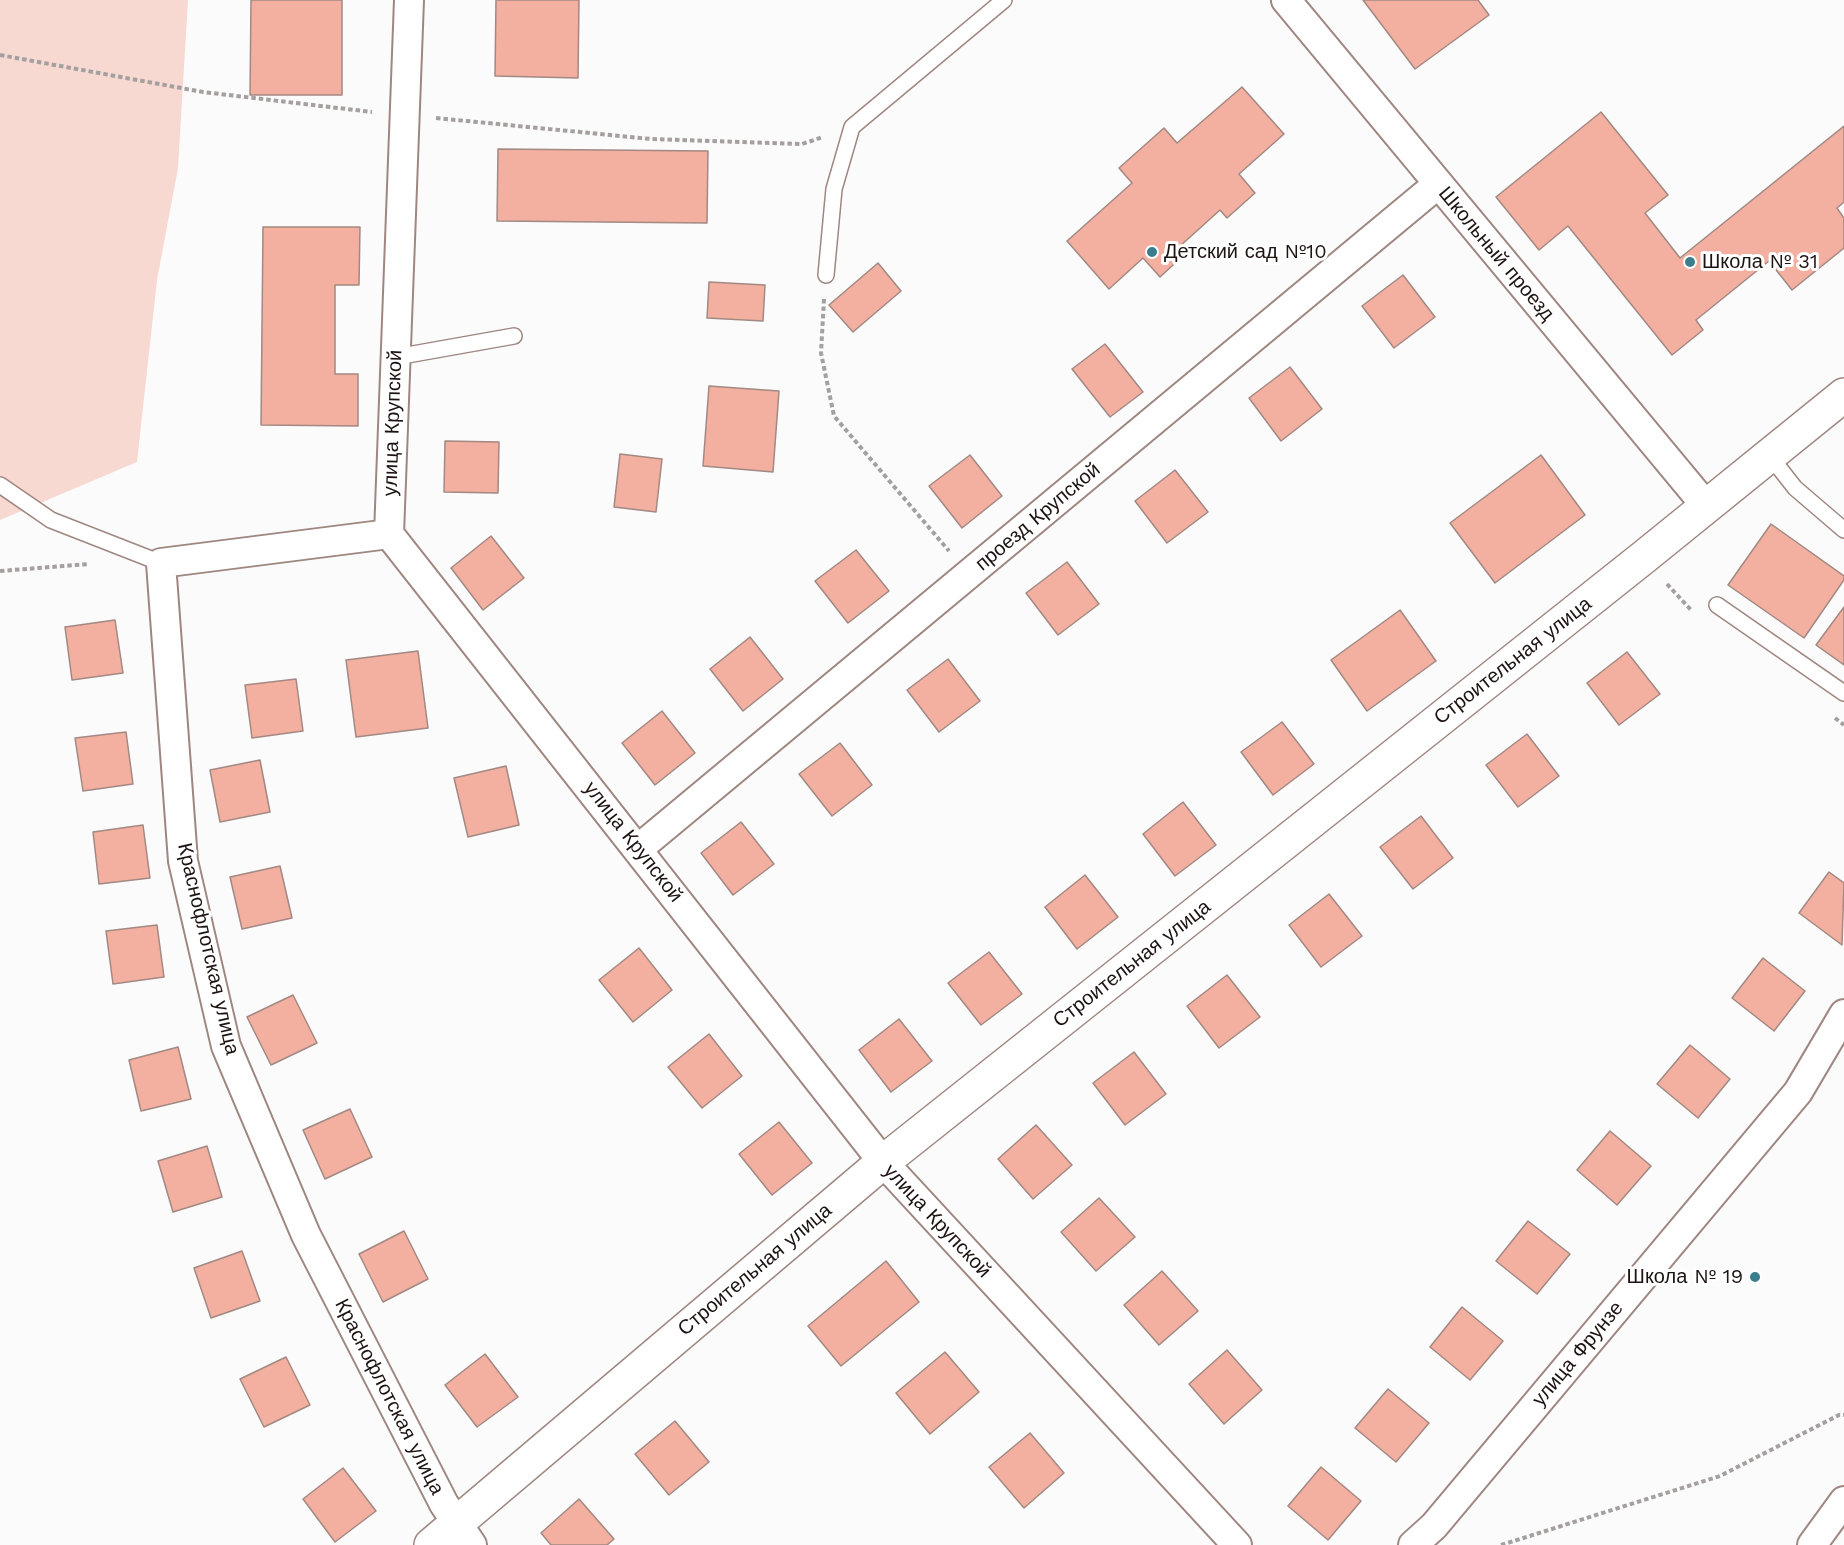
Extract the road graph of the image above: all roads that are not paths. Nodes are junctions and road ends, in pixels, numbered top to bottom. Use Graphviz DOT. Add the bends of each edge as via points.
graph roads {
  1 [pos="409,0"];
  2 [pos="1004,0"];
  3 [pos="1286,0"];
  4 [pos="1438,184"];
  5 [pos="826,275"];
  6 [pos="514,336"];
  7 [pos="396,357"];
  8 [pos="1844,395"];
  9 [pos="1770,456"];
  10 [pos="0,485"];
  11 [pos="1707,507"];
  12 [pos="1844,530"];
  13 [pos="389,534"];
  14 [pos="161,563"];
  15 [pos="1717,604"];
  16 [pos="1844,693"];
  17 [pos="638,849"];
  18 [pos="1844,1014"];
  19 [pos="882,1162"];
  20 [pos="1844,1501"];
  21 [pos="464,1535"];
  22 [pos="431,1545"];
  23 [pos="1237,1545"];
  24 [pos="1413,1545"];
  25 [pos="1812,1545"];
  1 -- 7 [label="street, улица Крупской"];
  2 -- 5 [label="lane" via="852,127 834,189"];
  3 -- 4 [label="street, Школьный проезд"];
  4 -- 11 [label="street, Школьный проезд"];
  4 -- 17 [label="street, проезд Крупской"];
  6 -- 7 [label="lane"];
  7 -- 13 [label="street, улица Крупской"];
  8 -- 9 [label="street, Строительная улица"];
  9 -- 11 [label="street, Строительная улица"];
  9 -- 12 [label="lane" via="1795,488"];
  10 -- 14 [label="lane" via="51,520"];
  11 -- 19 [label="street, Строительная улица"];
  13 -- 14 [label="street"];
  13 -- 17 [label="street, улица Крупской"];
  14 -- 21 [label="street, Краснофлотская улица" via="183,861 226,1046 306,1235 428,1474"];
  15 -- 16 [label="lane"];
  17 -- 19 [label="street, улица Крупской"];
  18 -- 24 [label="street, улица Фрунзе" via="1798,1092 1434,1526"];
  19 -- 21 [label="street, Строительная улица"];
  19 -- 23 [label="street, улица Крупской"];
  20 -- 25 [label="street"];
  21 -- 22 [label="street, Строительная улица"];
}
